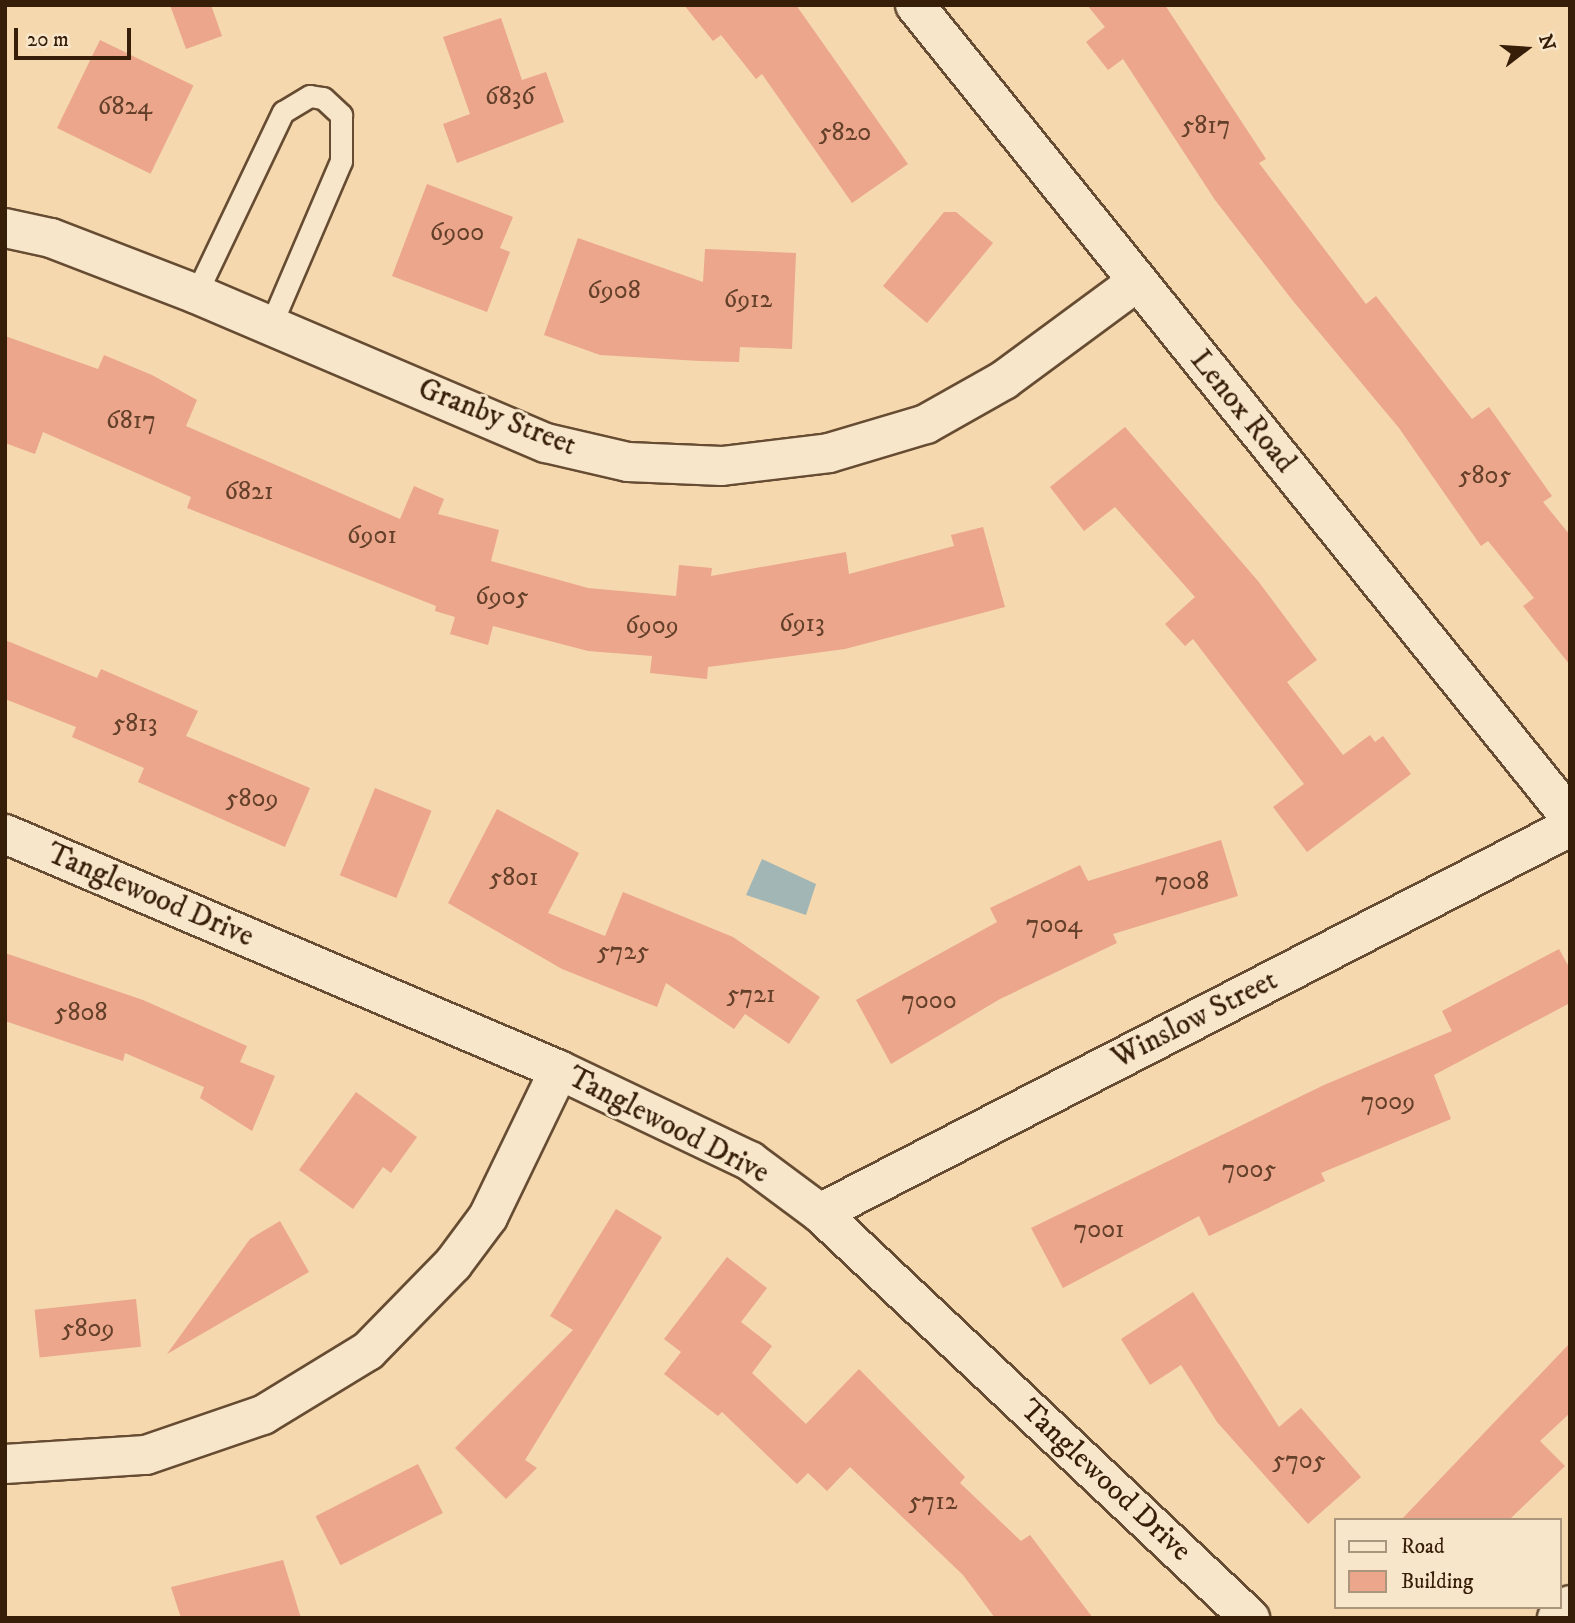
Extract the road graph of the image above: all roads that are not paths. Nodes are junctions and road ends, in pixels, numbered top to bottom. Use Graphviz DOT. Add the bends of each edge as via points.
graph roads {
  1 [pos="915,5"];
  2 [pos="5,228"];
  3 [pos="1137,282"];
  4 [pos="196,293"];
  5 [pos="270,327"];
  6 [pos="1570,817"];
  7 [pos="1570,827"];
  8 [pos="5,834"];
  9 [pos="559,1070"];
  10 [pos="820,1213"];
  11 [pos="5,1464"];
  12 [pos="1570,1605"];
  13 [pos="1250,1618"];
  14 [pos="1558,1618"];
  1 -- 3 [label="street, Lenox Road"];
  2 -- 4 [label="street, Granby Street" via="51,238"];
  3 -- 5 [label="street, Granby Street" via="1004,380 926,424 829,453 722,466 628,462 546,443"];
  3 -- 6 [label="street, Lenox Road"];
  4 -- 5 [label="street, Granby Street"];
  4 -- 5 [label="lane" via="283,112 310,96 323,98 341,114 341,161"];
  7 -- 10 [label="street, Winslow Street"];
  8 -- 9 [label="street, Tanglewood Drive"];
  9 -- 10 [label="street, Tanglewood Drive" via="750,1161"];
  9 -- 11 [label="street" via="488,1217 453,1264 368,1351 263,1415 146,1455"];
  10 -- 13 [label="street, Tanglewood Drive"];
  12 -- 14 [label="street"];
}
